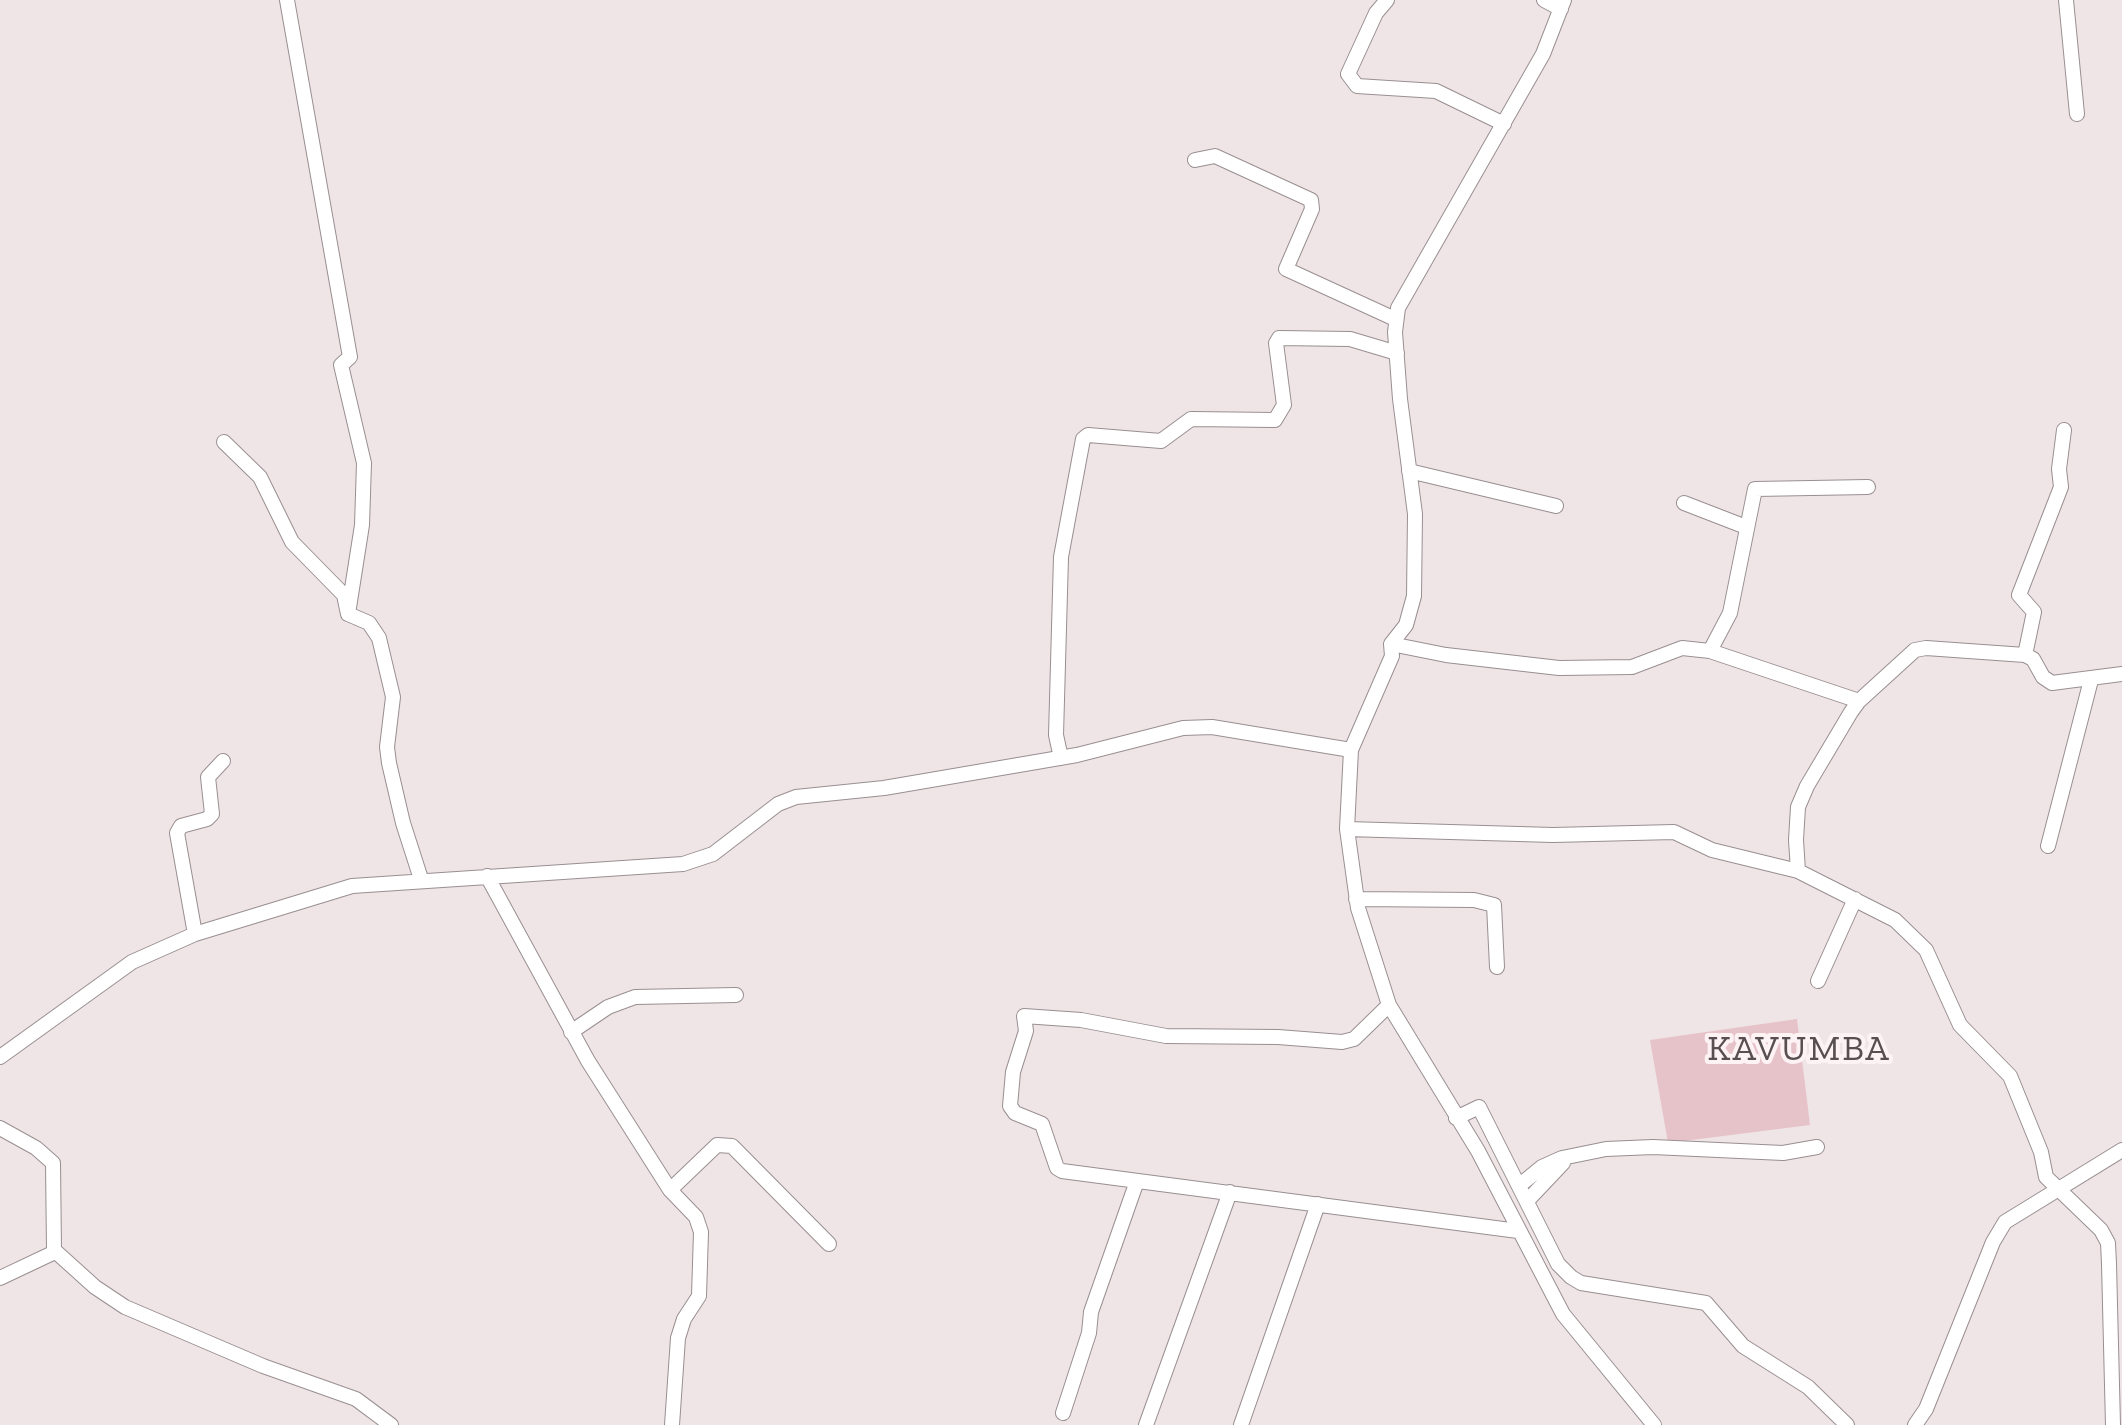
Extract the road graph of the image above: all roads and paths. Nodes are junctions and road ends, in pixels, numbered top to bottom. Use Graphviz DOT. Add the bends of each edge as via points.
graph roads {
  1 [pos="287,0"];
  2 [pos="1387,0"];
  3 [pos="1544,0"];
  4 [pos="2066,0"];
  5 [pos="1563,4"];
  6 [pos="2077,114"];
  7 [pos="1504,124"];
  8 [pos="1195,160"];
  9 [pos="1395,319"];
  10 [pos="1397,353"];
  11 [pos="2064,430"];
  12 [pos="224,442"];
  13 [pos="1409,471"];
  14 [pos="1868,487"];
  15 [pos="1684,503"];
  16 [pos="1556,506"];
  17 [pos="1746,527"];
  18 [pos="348,614"];
  19 [pos="1391,644"];
  20 [pos="1710,651"];
  21 [pos="2025,655"];
  22 [pos="2122,674"];
  23 [pos="2091,680"];
  24 [pos="1859,701"];
  25 [pos="1351,750"];
  26 [pos="1061,758"];
  27 [pos="223,761"];
  28 [pos="1347,829"];
  29 [pos="2048,846"];
  30 [pos="1798,871"];
  31 [pos="487,876"];
  32 [pos="421,879"];
  33 [pos="1356,899"];
  34 [pos="1855,899"];
  35 [pos="195,934"];
  36 [pos="1497,967"];
  37 [pos="1818,981"];
  38 [pos="736,995"];
  39 [pos="1389,1005"];
  40 [pos="571,1032"];
  41 [pos="0,1057"];
  42 [pos="1456,1118"];
  43 [pos="0,1128"];
  44 [pos="1817,1147"];
  45 [pos="2122,1150"];
  46 [pos="1574,1155"];
  47 [pos="1137,1181"];
  48 [pos="1520,1185"];
  49 [pos="2060,1189"];
  50 [pos="670,1190"];
  51 [pos="1230,1192"];
  52 [pos="1528,1200"];
  53 [pos="1318,1204"];
  54 [pos="1518,1231"];
  55 [pos="829,1244"];
  56 [pos="55,1252"];
  57 [pos="0,1278"];
  58 [pos="1063,1413"];
  59 [pos="391,1425"];
  60 [pos="672,1425"];
  61 [pos="1146,1425"];
  62 [pos="1241,1425"];
  63 [pos="1654,1425"];
  64 [pos="1847,1425"];
  65 [pos="1915,1425"];
  66 [pos="2113,1425"];
  1 -- 18 [label="street" via="350,357 341,365 364,463 362,525"];
  2 -- 7 [label="street" via="1348,74 1357,86 1436,91"];
  3 -- 5 [label="street"];
  4 -- 6 [label="street"];
  5 -- 7 [label="street" via="1543,54"];
  7 -- 9 [label="street"];
  8 -- 9 [label="street" via="1215,156 1311,200 1312,209 1286,269"];
  9 -- 10 [label="street"];
  10 -- 13 [label="street"];
  10 -- 26 [label="street" via="1350,339 1279,338 1284,405 1275,420 1191,419 1161,441 1096,435 1083,439 1061,557 1056,735"];
  11 -- 21 [label="street" via="2056,507 2019,595 2034,612"];
  12 -- 18 [label="street" via="260,477 292,542 344,595"];
  13 -- 16 [label="street"];
  13 -- 19 [label="street" via="1415,514 1414,596 1406,625"];
  14 -- 17 [label="street" via="1759,487 1752,493"];
  15 -- 17 [label="street"];
  17 -- 20 [label="street" via="1730,613"];
  18 -- 32 [label="street" via="369,623 386,661 393,697 389,763"];
  19 -- 20 [label="street" via="1559,668 1632,667 1682,648"];
  19 -- 25 [label="street" via="1392,656"];
  20 -- 24 [label="street"];
  21 -- 23 [label="street" via="2052,683"];
  21 -- 24 [label="street" via="1915,650"];
  22 -- 23 [label="street"];
  23 -- 29 [label="street"];
  24 -- 30 [label="street" via="1798,807"];
  25 -- 26 [label="street" via="1212,727 1183,728"];
  25 -- 28 [label="street"];
  26 -- 31 [label="street" via="796,797 778,804 713,854 691,863"];
  27 -- 35 [label="street" via="208,777 212,814 181,826 177,833"];
  28 -- 30 [label="street" via="1553,835 1674,832 1712,850"];
  28 -- 33 [label="street"];
  30 -- 34 [label="street"];
  31 -- 32 [label="street"];
  31 -- 40 [label="street"];
  32 -- 35 [label="street" via="352,886"];
  33 -- 36 [label="street" via="1474,900 1494,905"];
  33 -- 39 [label="street"];
  34 -- 37 [label="street"];
  34 -- 49 [label="street" via="1895,920 1926,950 1960,1025 2010,1076 2046,1177"];
  35 -- 41 [label="street" via="120,968"];
  38 -- 40 [label="street" via="622,999"];
  39 -- 42 [label="street"];
  39 -- 47 [label="street" via="1354,1039 1342,1042 1173,1037 1024,1016 1012,1110 1042,1124 1057,1168"];
  40 -- 50 [label="street"];
  42 -- 48 [label="street" via="1479,1107"];
  42 -- 54 [label="street"];
  43 -- 56 [label="street" via="36,1148 54,1166"];
  44 -- 46 [label="street" via="1783,1153 1653,1147"];
  45 -- 49 [label="street"];
  46 -- 48 [label="street" via="1542,1167"];
  46 -- 52 [label="street"];
  47 -- 51 [label="street"];
  47 -- 58 [label="street" via="1091,1312"];
  48 -- 52 [label="street"];
  49 -- 65 [label="street" via="2005,1222"];
  49 -- 66 [label="street" via="2092,1218 2108,1243"];
  50 -- 55 [label="street" via="717,1145 732,1146"];
  50 -- 60 [label="street" via="696,1217 701,1254 699,1296 678,1338"];
  51 -- 53 [label="street"];
  51 -- 61 [label="street"];
  52 -- 64 [label="street" via="1558,1264 1571,1277 1581,1283 1706,1303 1743,1346 1808,1387"];
  53 -- 54 [label="street"];
  53 -- 62 [label="street"];
  54 -- 63 [label="street" via="1563,1314"];
  56 -- 57 [label="street"];
  56 -- 59 [label="street" via="125,1307 356,1399"];
}
